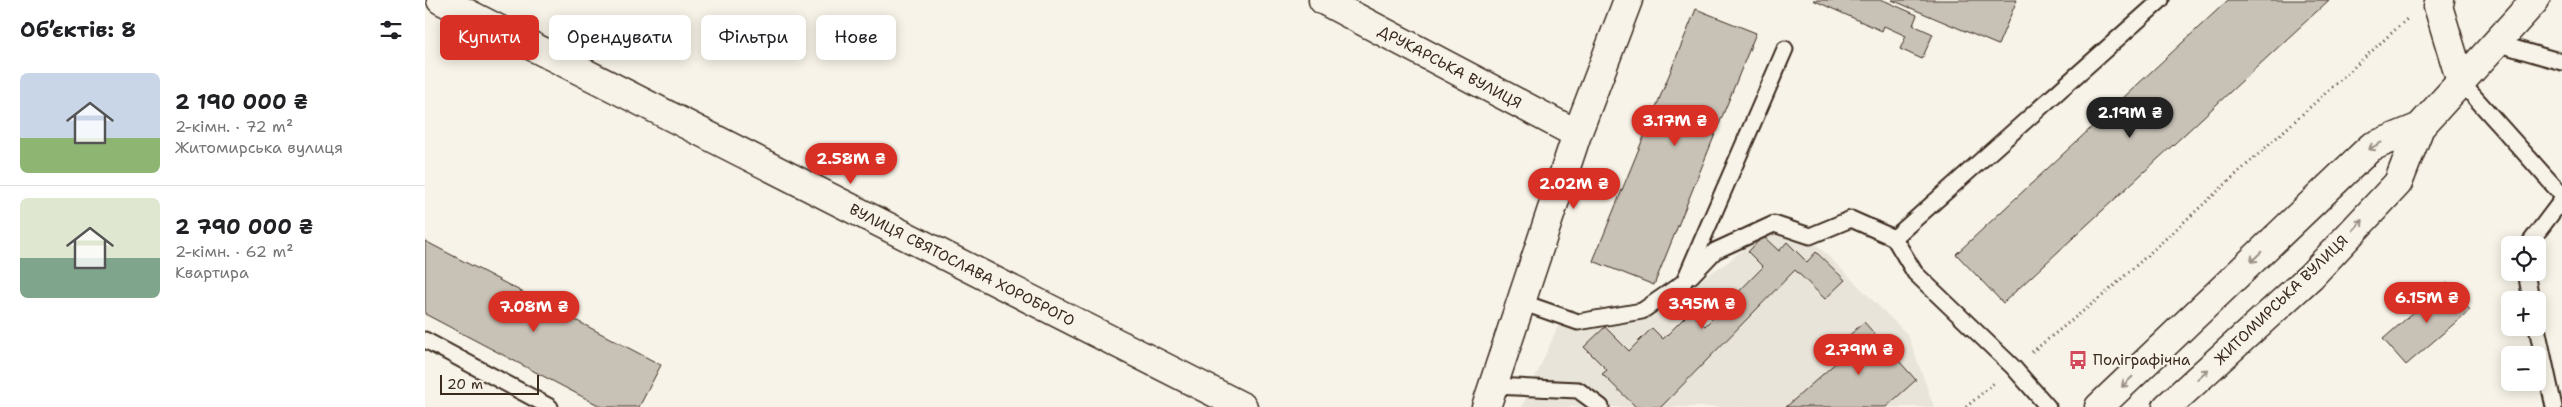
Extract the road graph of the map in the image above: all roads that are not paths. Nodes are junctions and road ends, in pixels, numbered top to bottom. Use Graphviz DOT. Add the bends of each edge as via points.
graph roads {
  1 [pos="441,0"];
  2 [pos="1323,0"];
  3 [pos="1628,0"];
  4 [pos="2161,0"];
  5 [pos="2440,0"];
  6 [pos="2535,0"];
  7 [pos="2496,43"];
  8 [pos="1785,48"];
  9 [pos="2561,59"];
  10 [pos="2461,82"];
  11 [pos="2420,127"];
  12 [pos="1577,134"];
  13 [pos="2562,195"];
  14 [pos="2562,200"];
  15 [pos="2535,236"];
  16 [pos="1895,238"];
  17 [pos="1684,282"];
  18 [pos="1521,302"];
  19 [pos="2539,336"];
  20 [pos="425,340"];
  21 [pos="1489,397"];
  22 [pos="550,407"];
  23 [pos="1243,407"];
  24 [pos="1601,407"];
  25 [pos="2048,407"];
  26 [pos="2099,407"];
  27 [pos="2167,407"];
  28 [pos="2554,407"];
  1 -- 23 [label="street, ВУЛИЦЯ СВЯТОСЛАВА ХОРОБРОГО"];
  2 -- 12 [label="street, ДРУКАРСЬКА ВУЛИЦЯ"];
  3 -- 12 [label="street"];
  4 -- 16 [label="lane"];
  5 -- 10 [label="street" via="2438,6"];
  6 -- 7 [label="street, ЖИТОМИРСЬКА ВУЛИЦЯ"];
  7 -- 9 [label="lane"];
  7 -- 10 [label="street, ЖИТОМИРСЬКА ВУЛИЦЯ"];
  8 -- 17 [label="lane"];
  10 -- 11 [label="street, ЖИТОМИРСЬКА ВУЛИЦЯ"];
  10 -- 13 [label="lane"];
  11 -- 26 [label="street, one-way" via="2371,147"];
  27 -- 11 [label="street, ЖИТОМИРСЬКА ВУЛИЦЯ, one-way" via="2311,276 2398,183"];
  12 -- 18 [label="street"];
  14 -- 15 [label="lane"];
  16 -- 17 [label="lane" via="1851,219 1810,236 1774,224 1715,251"];
  16 -- 25 [label="lane" via="1915,273 2013,367"];
  17 -- 18 [label="lane" via="1642,311 1578,322"];
  18 -- 21 [label="street"];
  19 -- 28 [label="lane"];
  20 -- 22 [label="lane"];
  21 -- 24 [label="lane" via="1578,390"];
}
